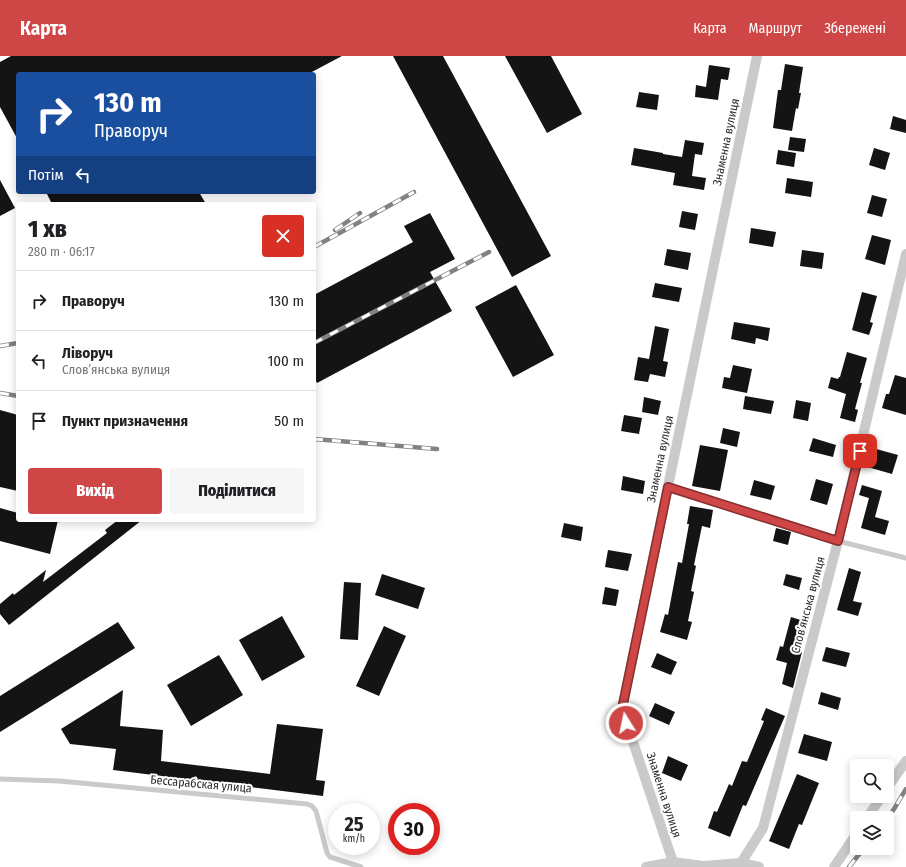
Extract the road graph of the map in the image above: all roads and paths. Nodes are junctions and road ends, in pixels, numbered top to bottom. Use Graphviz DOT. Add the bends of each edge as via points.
graph roads {
  1 [pos="757,56"];
  2 [pos="906,254"];
  3 [pos="668,487"];
  4 [pos="838,541"];
  5 [pos="906,558"];
  6 [pos="906,761"];
  7 [pos="894,778"];
  8 [pos="0,779"];
  9 [pos="850,843"];
  10 [pos="673,862"];
  11 [pos="741,863"];
  12 [pos="361,867"];
  13 [pos="646,867"];
  14 [pos="759,867"];
  15 [pos="834,867"];
  1 -- 3 [label="street, Знаменна вулиця"];
  2 -- 4 [label="street, Слов’янська вулиця"];
  3 -- 4 [label="lane"];
  3 -- 10 [label="street, Знаменна вулиця" via="622,709"];
  4 -- 5 [label="lane"];
  4 -- 11 [label="street, Слов’янська вулиця" via="763,828"];
  6 -- 7 [label="street"];
  8 -- 12 [label="lane, Бессарабская улица" via="59,781 307,804 316,811 330,857"];
  9 -- 15 [label="street"];
  10 -- 11 [label="street" via="703,866"];
  10 -- 13 [label="street"];
  11 -- 14 [label="street"];
}
